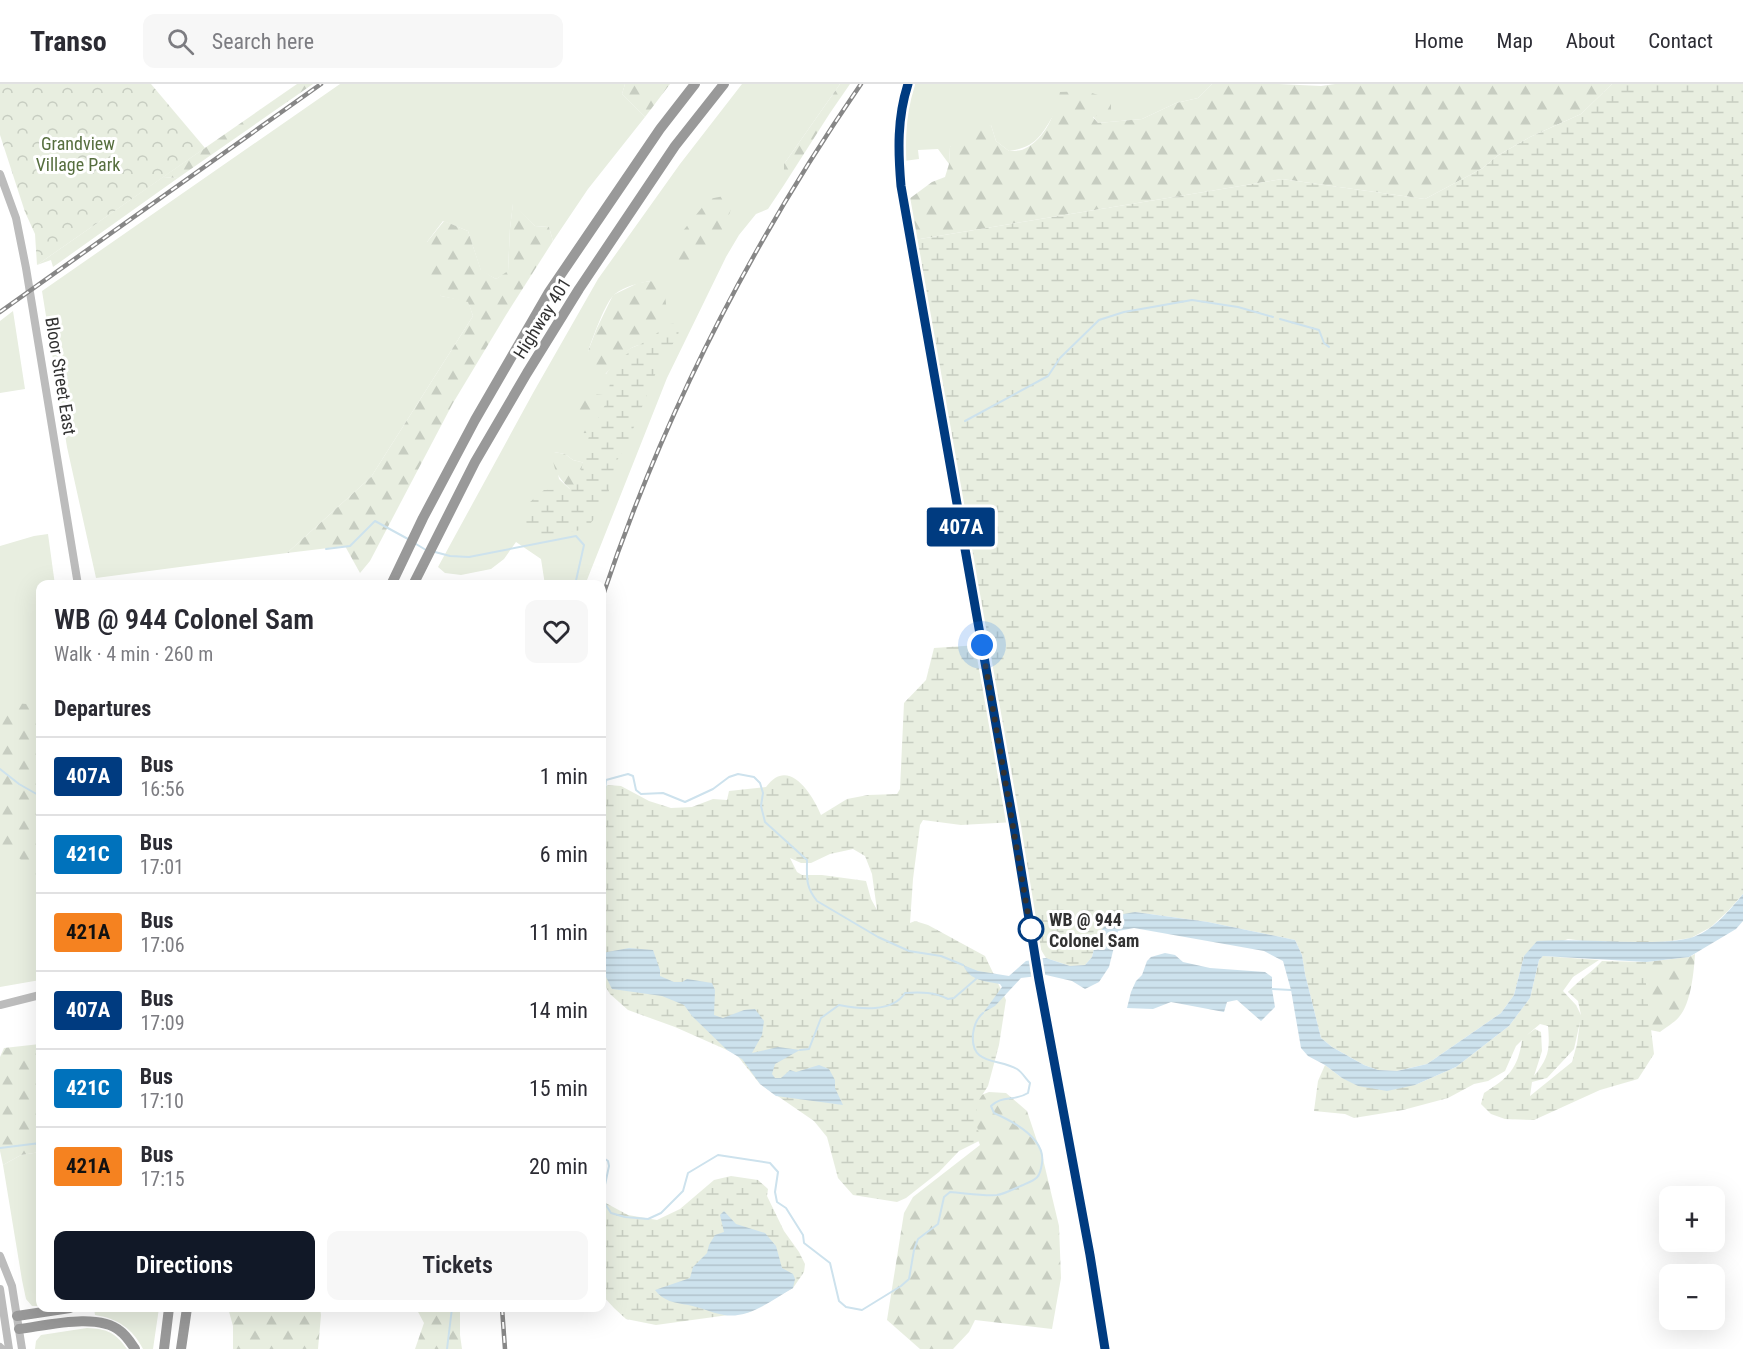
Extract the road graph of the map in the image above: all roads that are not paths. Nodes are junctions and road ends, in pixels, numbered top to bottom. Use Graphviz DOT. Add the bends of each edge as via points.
graph roads {
  1 [pos="695,84"];
  2 [pos="724,84"];
  3 [pos="908,84"];
  4 [pos="0,174"];
  5 [pos="77,580"];
  6 [pos="394,580"];
  7 [pos="416,580"];
  8 [pos="36,995"];
  9 [pos="0,1005"];
  10 [pos="0,1256"];
  11 [pos="0,1289"];
  12 [pos="43,1312"];
  13 [pos="169,1312"];
  14 [pos="186,1312"];
  15 [pos="16,1316"];
  16 [pos="2,1318"];
  17 [pos="19,1329"];
  18 [pos="3,1330"];
  19 [pos="9,1349"];
  20 [pos="22,1349"];
  21 [pos="135,1349"];
  22 [pos="164,1349"];
  23 [pos="181,1349"];
  24 [pos="1105,1349"];
  1 -- 6 [label="highway, Highway 401" via="549,292 475,420"];
  2 -- 7 [label="highway, Highway 401" via="675,146 579,289 476,462"];
  3 -- 24 [label="street" via="899,134 901,186"];
  4 -- 5 [label="street, Bloor Street East" via="16,218 30,290"];
  8 -- 9 [label="street"];
  10 -- 15 [label="street" via="12,1286"];
  11 -- 16 [label="street"];
  12 -- 15 [label="highway"];
  13 -- 22 [label="highway"];
  14 -- 23 [label="highway"];
  15 -- 16 [label="street"];
  15 -- 17 [label="street"];
  16 -- 18 [label="street"];
  17 -- 18 [label="street"];
  17 -- 20 [label="street"];
  17 -- 21 [label="highway" via="102,1322 119,1330"];
  18 -- 19 [label="street"];
}
